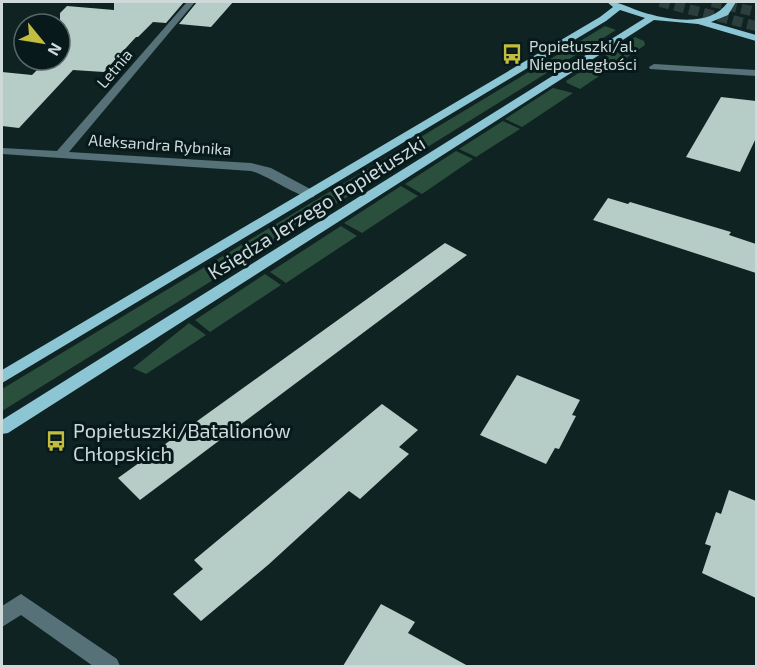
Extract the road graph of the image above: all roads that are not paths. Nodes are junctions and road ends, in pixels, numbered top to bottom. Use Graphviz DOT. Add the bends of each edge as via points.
graph roads {
  1 [pos="190,2"];
  2 [pos="732,2"];
  3 [pos="614,4"];
  4 [pos="651,18"];
  5 [pos="697,21"];
  6 [pos="756,38"];
  7 [pos="654,68"];
  8 [pos="756,73"];
  9 [pos="2,151"];
  10 [pos="61,154"];
  11 [pos="310,194"];
  12 [pos="2,377"];
  13 [pos="2,428"];
  14 [pos="2,618"];
  15 [pos="110,666"];
  1 -- 10 [label="street, Letnia"];
  2 -- 5 [label="main road" via="723,14"];
  3 -- 4 [label="main road"];
  3 -- 11 [label="main road, Księdza Jerzego Popiełuszki" via="603,19"];
  4 -- 5 [label="main road"];
  4 -- 13 [label="main road, Księdza Jerzego Popiełuszki"];
  5 -- 6 [label="main road"];
  7 -- 8 [label="street"];
  9 -- 10 [label="street, Aleksandra Rybnika"];
  10 -- 11 [label="street, Aleksandra Rybnika" via="259,168"];
  11 -- 12 [label="main road, Księdza Jerzego Popiełuszki"];
  14 -- 15 [label="street" via="21,603"];
}
